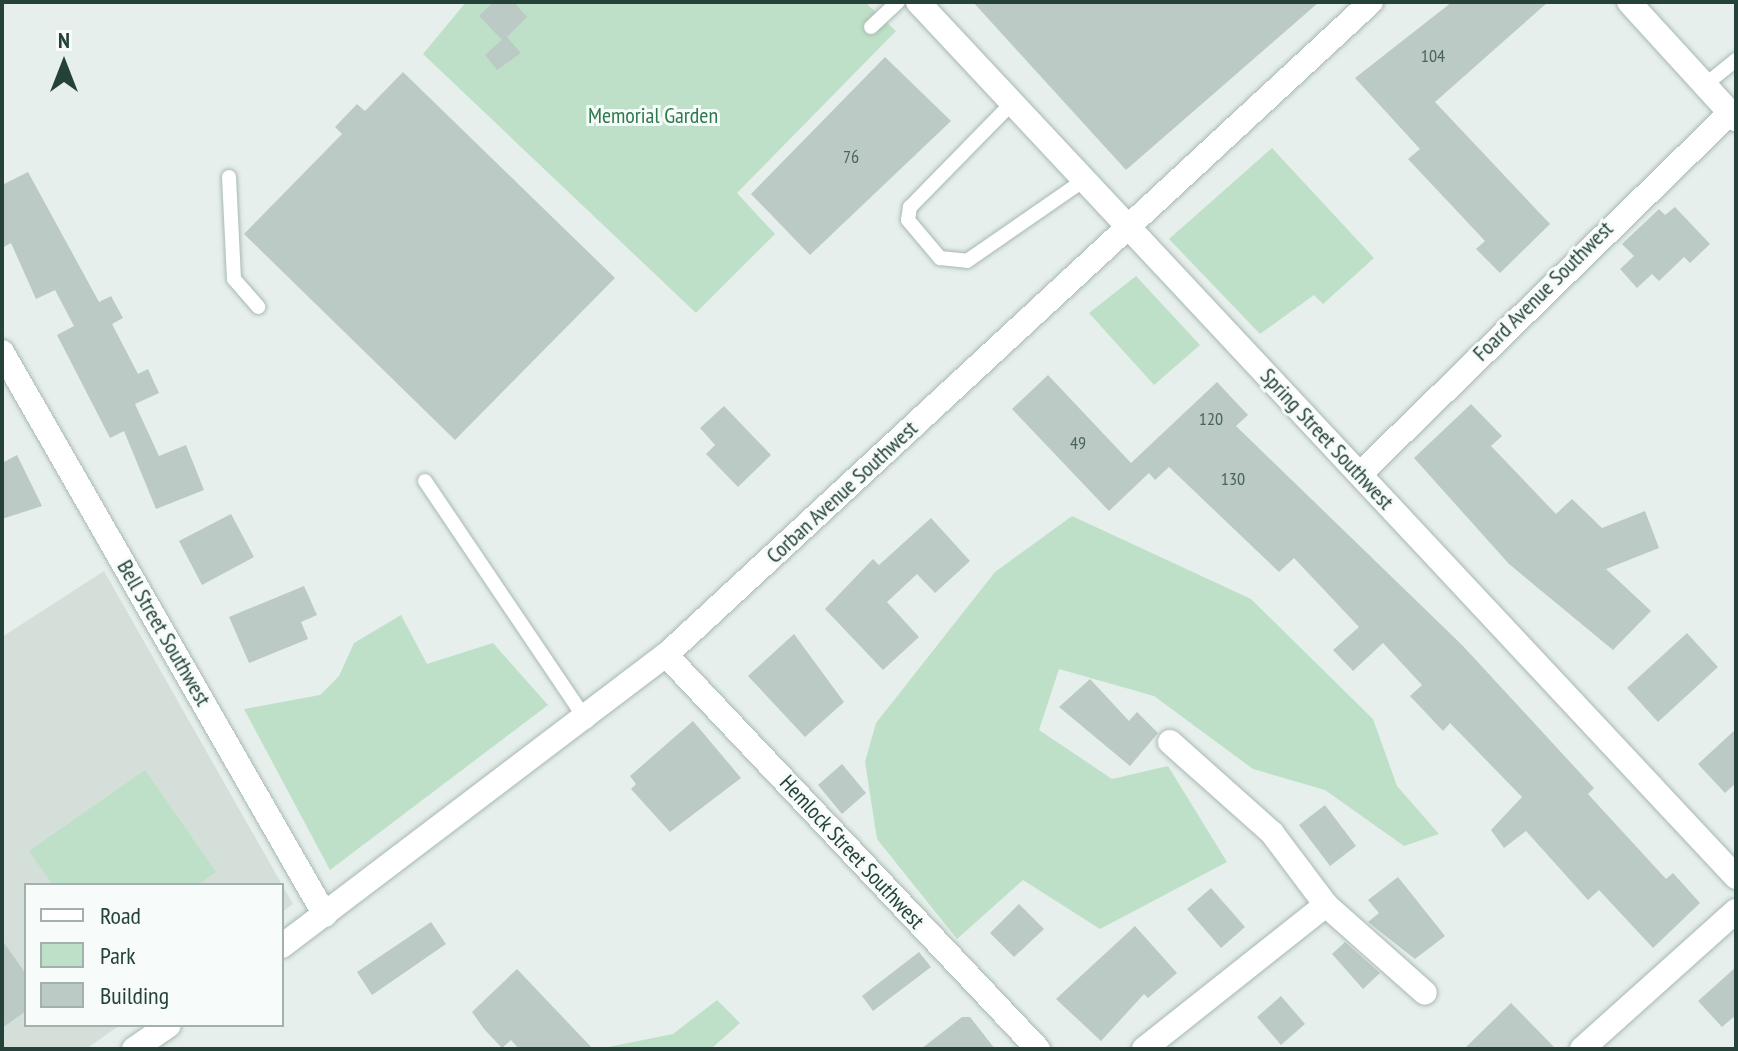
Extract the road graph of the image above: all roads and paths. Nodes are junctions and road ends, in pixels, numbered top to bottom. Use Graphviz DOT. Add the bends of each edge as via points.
graph roads {
  1 [pos="898,2"];
  2 [pos="918,2"];
  3 [pos="1629,2"];
  4 [pos="1369,3"];
  5 [pos="871,27"];
  6 [pos="1736,60"];
  7 [pos="1705,85"];
  8 [pos="1012,103"];
  9 [pos="1733,116"];
  10 [pos="229,177"];
  11 [pos="1084,180"];
  12 [pos="1128,227"];
  13 [pos="258,307"];
  14 [pos="2,352"];
  15 [pos="1360,474"];
  16 [pos="425,481"];
  17 [pos="666,655"];
  18 [pos="587,721"];
  19 [pos="1170,742"];
  20 [pos="1736,877"];
  21 [pos="1326,905"];
  22 [pos="1736,911"];
  23 [pos="325,915"];
  24 [pos="284,945"];
  25 [pos="1425,993"];
  26 [pos="166,1027"];
  27 [pos="134,1049"];
  28 [pos="1038,1049"];
  29 [pos="1144,1049"];
  30 [pos="1582,1049"];
  1 -- 5 [label="lane"];
  2 -- 8 [label="street, Spring Street Southwest"];
  3 -- 7 [label="street"];
  4 -- 12 [label="street, Corban Avenue Southwest"];
  6 -- 7 [label="lane"];
  7 -- 9 [label="street"];
  8 -- 11 [label="street, Spring Street Southwest"];
  8 -- 11 [label="lane" via="910,207 908,220 940,258 967,261"];
  9 -- 15 [label="street, Foard Avenue Southwest"];
  10 -- 13 [label="lane" via="227,239 234,279"];
  11 -- 12 [label="street, Spring Street Southwest"];
  12 -- 15 [label="street, Spring Street Southwest"];
  12 -- 17 [label="street, Corban Avenue Southwest"];
  14 -- 23 [label="street, Bell Street Southwest"];
  15 -- 20 [label="street, Spring Street Southwest"];
  16 -- 18 [label="lane"];
  17 -- 18 [label="street, Corban Avenue Southwest"];
  17 -- 28 [label="street, Hemlock Street Southwest"];
  18 -- 23 [label="street, Corban Avenue Southwest"];
  19 -- 21 [label="street" via="1272,833"];
  21 -- 25 [label="street"];
  21 -- 29 [label="street"];
  22 -- 30 [label="street"];
  23 -- 24 [label="street, Corban Avenue Southwest"];
  26 -- 27 [label="street"];
}
